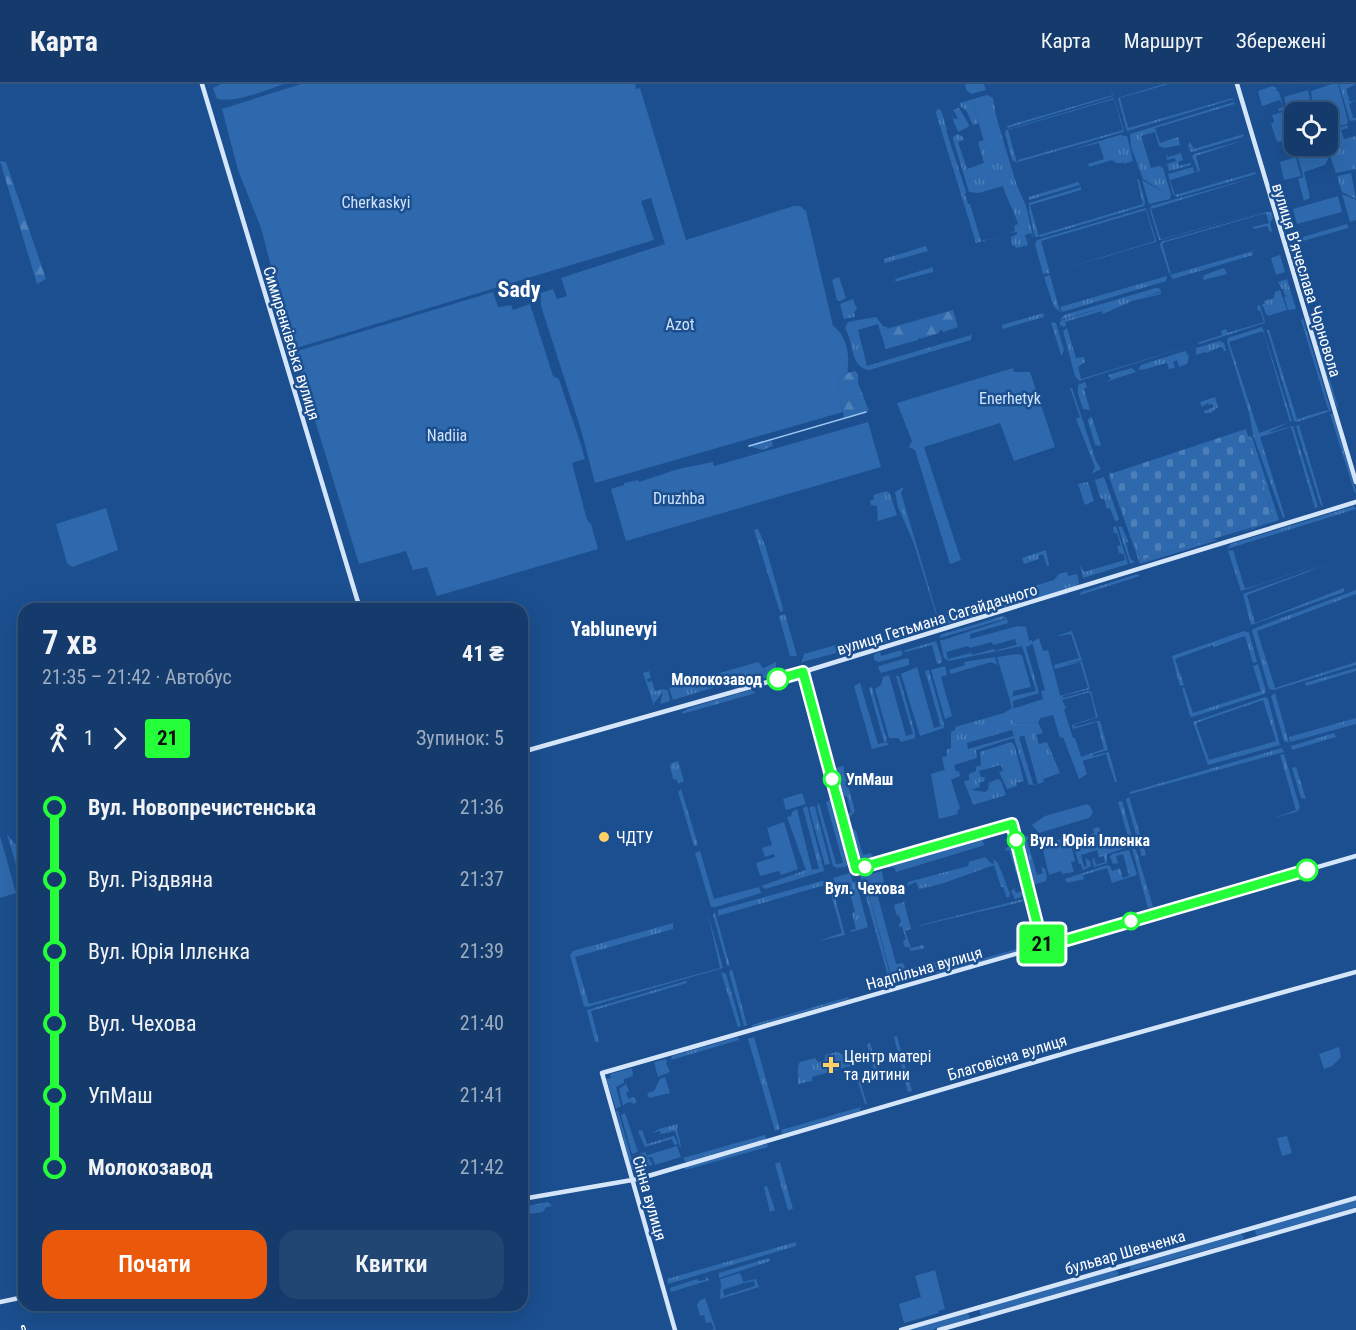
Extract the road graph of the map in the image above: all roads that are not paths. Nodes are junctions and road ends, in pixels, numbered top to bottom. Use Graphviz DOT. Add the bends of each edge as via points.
graph roads {
  1 [pos="202,84"];
  2 [pos="1237,84"];
  3 [pos="1356,482"];
  4 [pos="1356,502"];
  5 [pos="358,603"];
  6 [pos="528,750"];
  7 [pos="1356,856"];
  8 [pos="1356,972"];
  9 [pos="602,1073"];
  10 [pos="632,1180"];
  11 [pos="1356,1198"];
  12 [pos="528,1199"];
  13 [pos="1356,1210"];
  14 [pos="18,1298"];
  15 [pos="0,1302"];
  16 [pos="675,1330"];
  17 [pos="901,1330"];
  18 [pos="939,1330"];
  1 -- 5 [label="main road, Симиренківська вулиця"];
  2 -- 3 [label="main road, вулиця Вʼячеслава Чорновола"];
  4 -- 6 [label="main road, вулиця Гетьмана Сагайдачного" via="803,672"];
  7 -- 9 [label="main road, Надпільна вулиця"];
  8 -- 10 [label="main road, Благовісна вулиця"];
  9 -- 10 [label="main road, Сінна вулиця"];
  10 -- 12 [label="main road, Благовісна вулиця"];
  10 -- 16 [label="main road, Сінна вулиця"];
  11 -- 17 [label="main road, бульвар Шевченка"];
  13 -- 18 [label="main road, бульвар Шевченка"];
  14 -- 15 [label="main road"];
}
